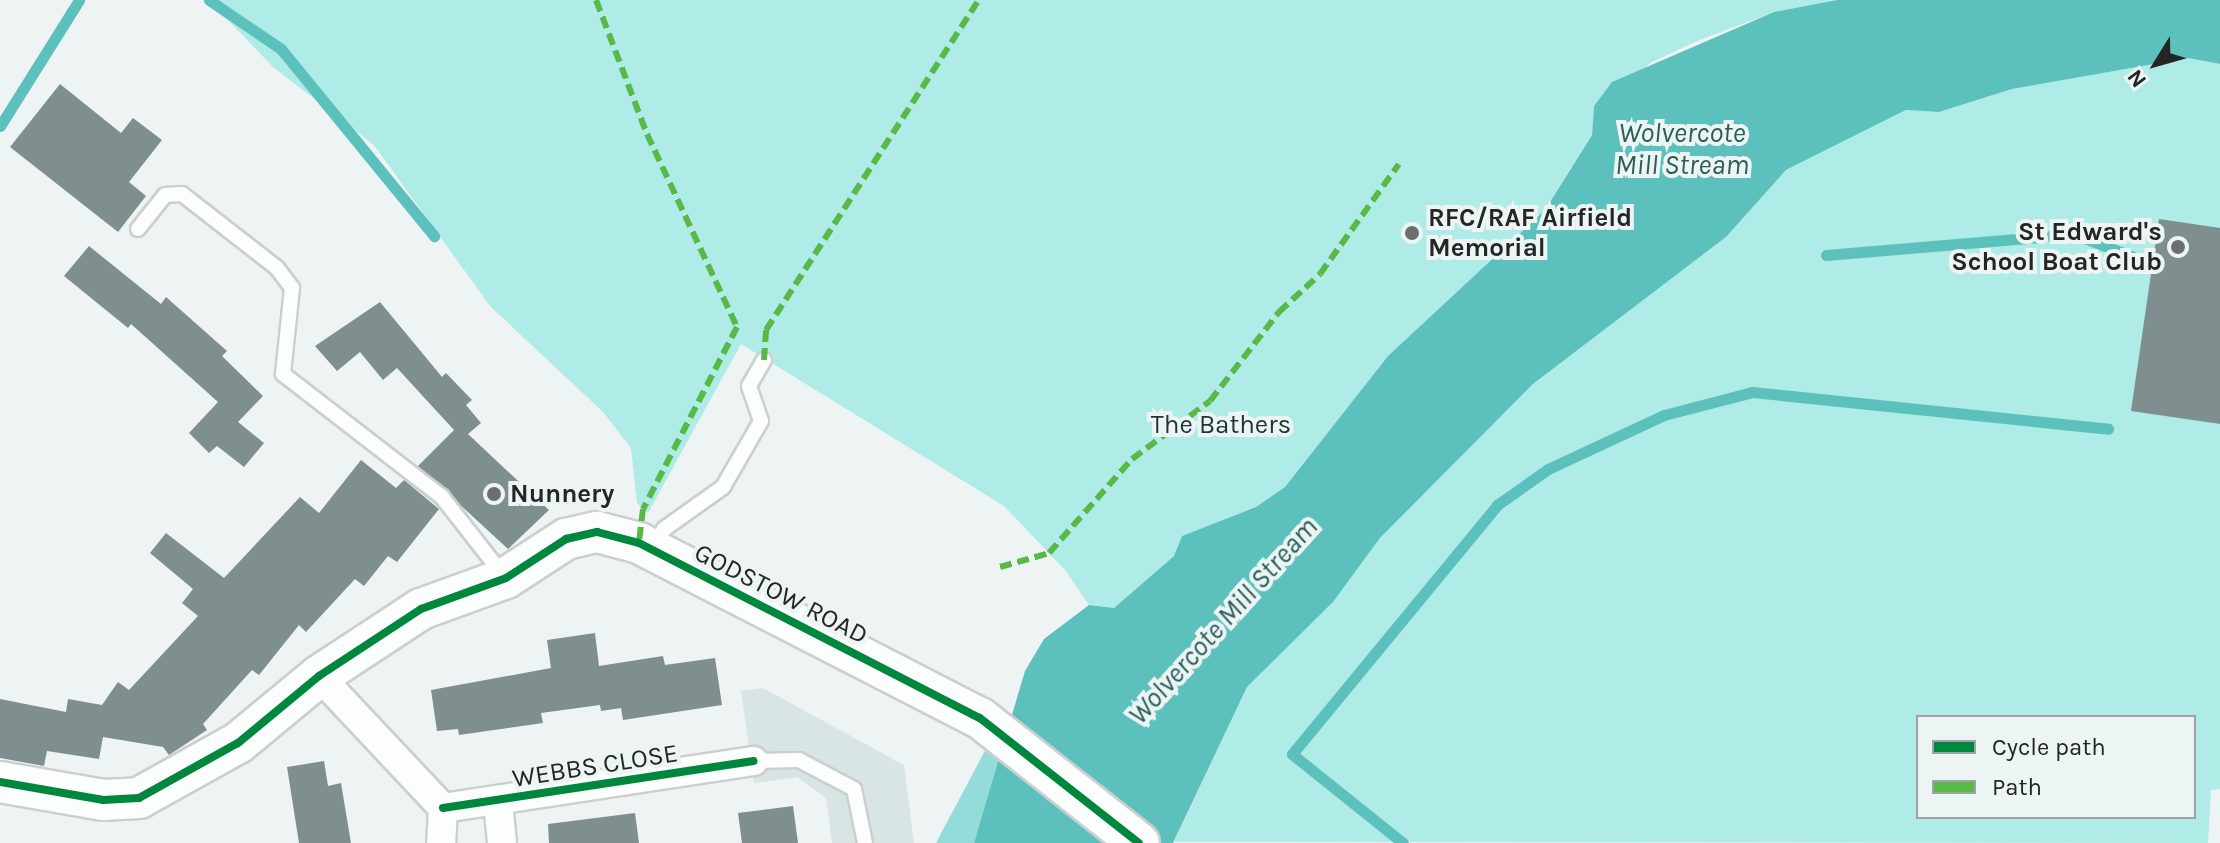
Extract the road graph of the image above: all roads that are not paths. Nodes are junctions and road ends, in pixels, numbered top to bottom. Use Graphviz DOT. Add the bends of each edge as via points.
graph roads {
  1 [pos="138,229"];
  2 [pos="764,360"];
  3 [pos="653,550"];
  4 [pos="506,578"];
  5 [pos="319,676"];
  6 [pos="753,761"];
  7 [pos="0,782"];
  8 [pos="498,802"];
  9 [pos="443,808"];
  10 [pos="441,843"];
  11 [pos="502,843"];
  12 [pos="865,843"];
  13 [pos="1139,843"];
  1 -- 4 [label="lane" via="165,195 182,194 277,268 292,288 283,374 442,497"];
  2 -- 3 [label="lane" via="749,386 761,421 723,487 664,529"];
  3 -- 4 [label="street, GODSTOW ROAD" via="597,532 566,539"];
  3 -- 13 [label="street, GODSTOW ROAD" via="997,728"];
  4 -- 5 [label="street, GODSTOW ROAD" via="421,609"];
  5 -- 7 [label="street, GODSTOW ROAD" via="238,743 139,798 103,800"];
  5 -- 9 [label="street"];
  6 -- 8 [label="street, WEBBS CLOSE"];
  6 -- 12 [label="lane, WEBBS CLOSE" via="799,760 854,789"];
  8 -- 9 [label="street, WEBBS CLOSE"];
  8 -- 11 [label="street, WEBBS CLOSE"];
  9 -- 10 [label="street"];
}
